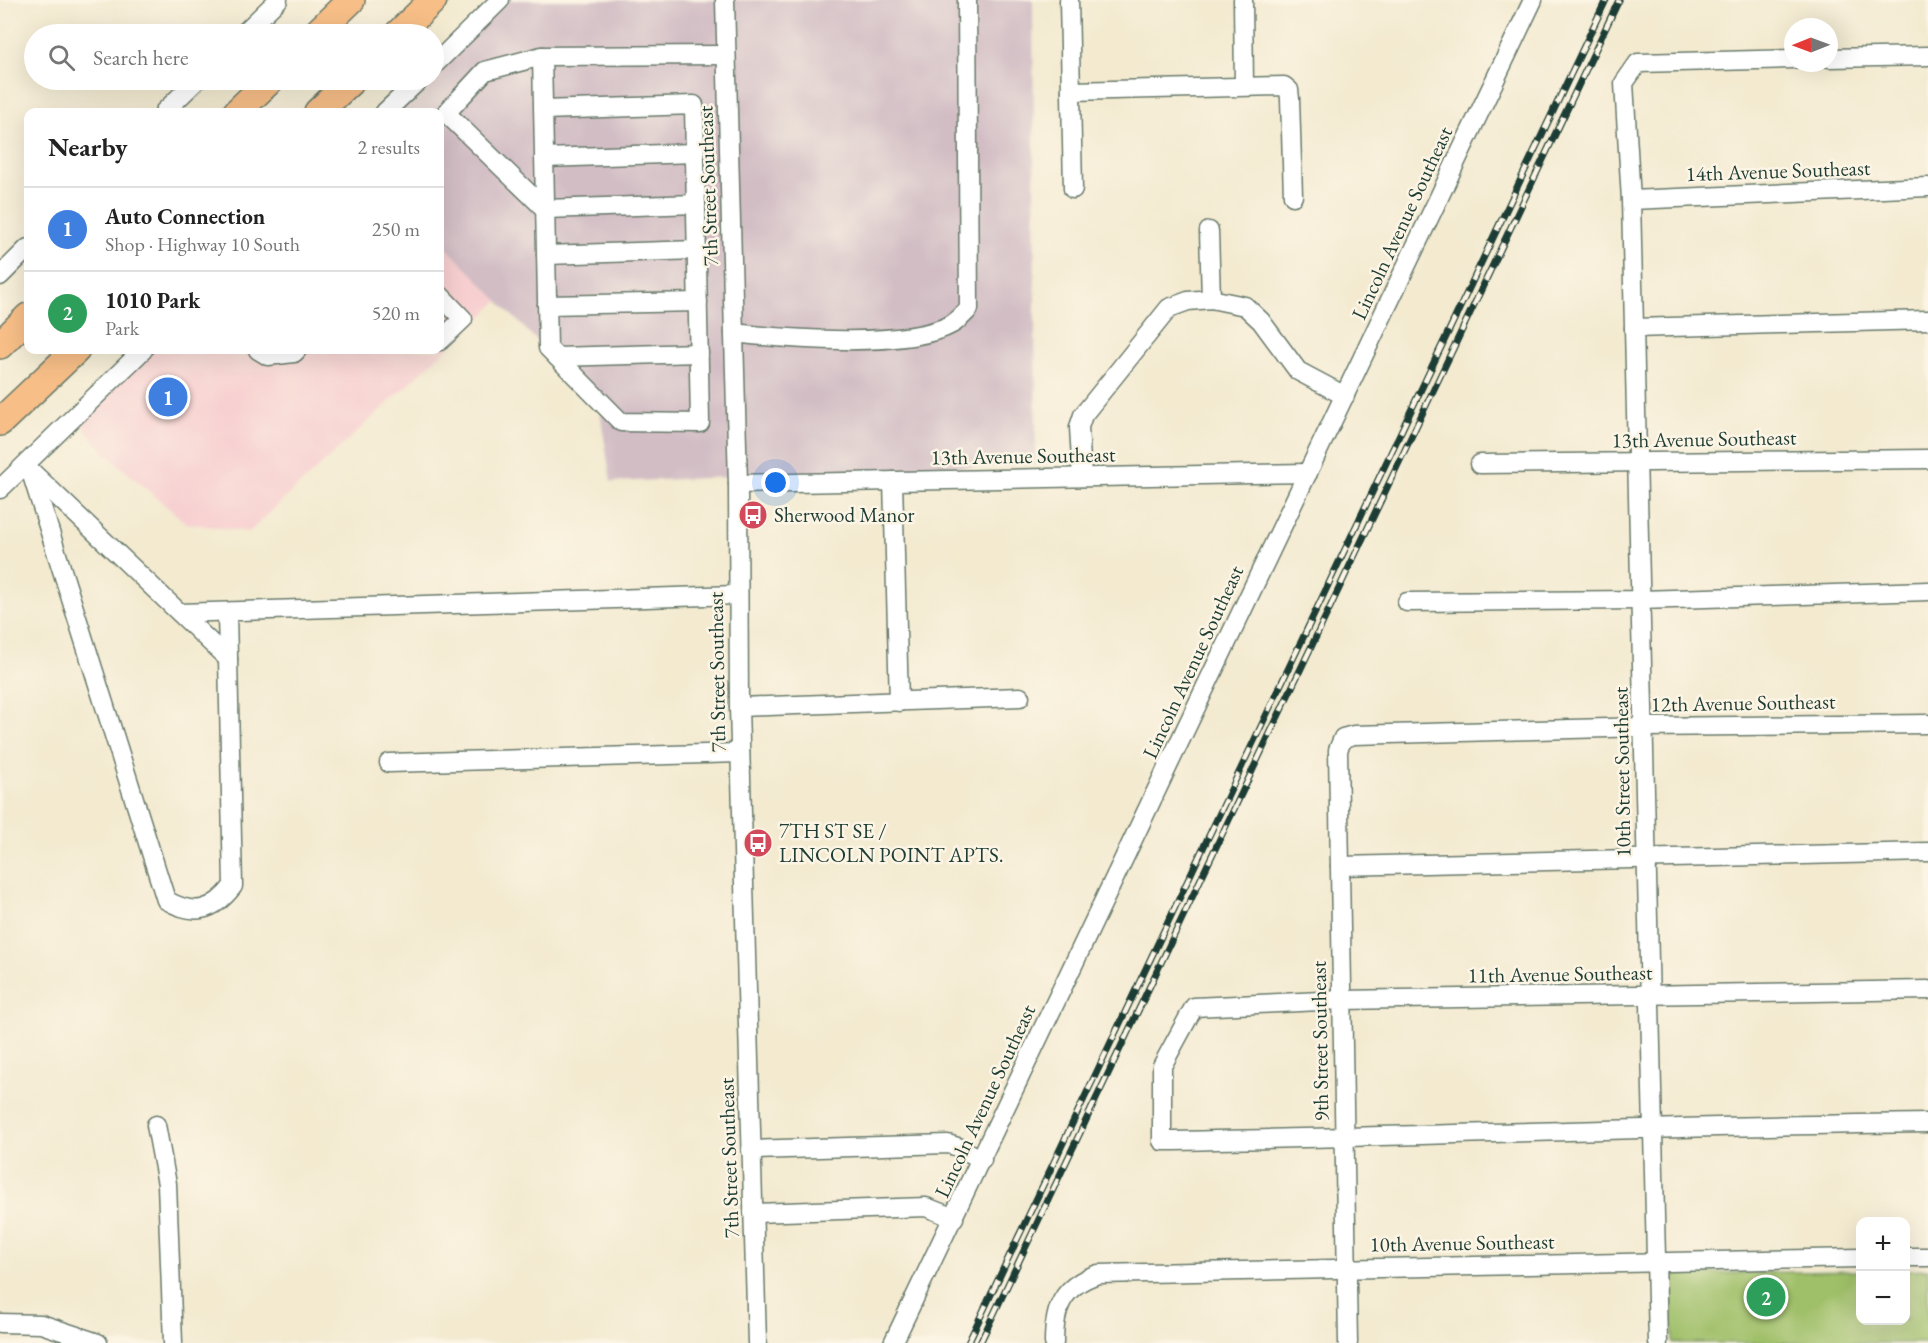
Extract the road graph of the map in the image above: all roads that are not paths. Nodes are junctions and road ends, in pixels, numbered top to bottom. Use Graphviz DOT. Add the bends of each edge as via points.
graph roads {
  1 [pos="278,0"];
  2 [pos="433,0"];
  3 [pos="500,0"];
  4 [pos="725,0"];
  5 [pos="967,0"];
  6 [pos="1069,0"];
  7 [pos="1243,0"];
  8 [pos="1533,0"];
  9 [pos="346,5"];
  10 [pos="253,24"];
  11 [pos="326,24"];
  12 [pos="408,24"];
  13 [pos="444,55"];
  14 [pos="726,55"];
  15 [pos="542,56"];
  16 [pos="1928,56"];
  17 [pos="1838,58"];
  18 [pos="1784,59"];
  19 [pos="1244,86"];
  20 [pos="187,90"];
  21 [pos="260,90"];
  22 [pos="341,90"];
  23 [pos="408,90"];
  24 [pos="1071,91"];
  25 [pos="168,108"];
  26 [pos="241,108"];
  27 [pos="322,108"];
  28 [pos="389,108"];
  29 [pos="543,110"];
  30 [pos="695,153"];
  31 [pos="544,158"];
  32 [pos="1928,187"];
  33 [pos="1072,189"];
  34 [pos="1293,196"];
  35 [pos="1630,200"];
  36 [pos="696,204"];
  37 [pos="545,208"];
  38 [pos="1209,231"];
  39 [pos="697,250"];
  40 [pos="24,252"];
  41 [pos="546,255"];
  42 [pos="0,276"];
  43 [pos="444,299"];
  44 [pos="1212,299"];
  45 [pos="698,302"];
  46 [pos="547,305"];
  47 [pos="1928,320"];
  48 [pos="24,321"];
  49 [pos="1634,328"];
  50 [pos="734,333"];
  51 [pos="444,337"];
  52 [pos="0,345"];
  53 [pos="699,353"];
  54 [pos="72,354"];
  55 [pos="139,354"];
  56 [pos="265,354"];
  57 [pos="285,354"];
  58 [pos="557,357"];
  59 [pos="1345,396"];
  60 [pos="0,422"];
  61 [pos="1928,459"];
  62 [pos="1637,462"];
  63 [pos="1480,464"];
  64 [pos="29,468"];
  65 [pos="1308,473"];
  66 [pos="1082,477"];
  67 [pos="893,481"];
  68 [pos="738,484"];
  69 [pos="0,489"];
  70 [pos="1928,591"];
  71 [pos="737,595"];
  72 [pos="1640,600"];
  73 [pos="1407,602"];
  74 [pos="227,612"];
  75 [pos="180,613"];
  76 [pos="228,659"];
  77 [pos="1020,697"];
  78 [pos="899,702"];
  79 [pos="739,707"];
  80 [pos="1928,724"];
  81 [pos="1644,727"];
  82 [pos="1342,738"];
  83 [pos="740,753"];
  84 [pos="389,763"];
  85 [pos="1928,852"];
  86 [pos="1647,859"];
  87 [pos="1340,866"];
  88 [pos="1928,990"];
  89 [pos="1650,995"];
  90 [pos="1342,1000"];
  91 [pos="1928,1123"];
  92 [pos="156,1125"];
  93 [pos="1653,1126"];
  94 [pos="1345,1138"];
  95 [pos="751,1150"];
  96 [pos="982,1160"];
  97 [pos="753,1213"];
  98 [pos="954,1218"];
  99 [pos="1910,1257"];
  100 [pos="1928,1257"];
  101 [pos="1856,1258"];
  102 [pos="1656,1261"];
  103 [pos="1347,1269"];
  104 [pos="0,1323"];
  105 [pos="98,1343"];
  106 [pos="173,1343"];
  107 [pos="757,1343"];
  108 [pos="893,1343"];
  109 [pos="1054,1343"];
  110 [pos="1348,1343"];
  111 [pos="1658,1343"];
  1 -- 10 [label="street"];
  2 -- 12 [label="highway"];
  3 -- 13 [label="street"];
  4 -- 14 [label="street, 7th Street Southeast"];
  5 -- 50 [label="street" via="969,309 952,324 903,339 777,338"];
  6 -- 24 [label="street"];
  7 -- 19 [label="street"];
  8 -- 59 [label="street, Lincoln Avenue Southeast"];
  9 -- 11 [label="highway"];
  14 -- 15 [label="street"];
  14 -- 50 [label="street, 7th Street Southeast"];
  15 -- 29 [label="street"];
  15 -- 37 [label="street" via="485,71 446,113"];
  16 -- 17 [label="street"];
  18 -- 35 [label="street, 10th Street Southeast" via="1638,63 1624,83"];
  19 -- 24 [label="street"];
  19 -- 34 [label="street" via="1284,86 1289,90"];
  20 -- 25 [label="street"];
  21 -- 26 [label="highway"];
  22 -- 27 [label="highway"];
  23 -- 28 [label="street"];
  24 -- 33 [label="street"];
  29 -- 30 [label="street" via="694,105"];
  29 -- 31 [label="street"];
  30 -- 31 [label="street"];
  30 -- 36 [label="street"];
  31 -- 37 [label="street"];
  32 -- 35 [label="street, 14th Avenue Southeast"];
  35 -- 49 [label="street, 10th Street Southeast"];
  36 -- 37 [label="street"];
  36 -- 39 [label="street"];
  37 -- 41 [label="street"];
  38 -- 44 [label="street"];
  39 -- 41 [label="street"];
  39 -- 45 [label="street"];
  40 -- 42 [label="street"];
  41 -- 46 [label="street"];
  43 -- 51 [label="street" via="463,319"];
  44 -- 59 [label="street" via="1245,306 1298,371"];
  44 -- 66 [label="street" via="1188,301 1169,309 1083,415 1079,427"];
  45 -- 46 [label="street"];
  45 -- 53 [label="street"];
  46 -- 58 [label="street" via="548,348"];
  47 -- 49 [label="street"];
  48 -- 52 [label="highway"];
  49 -- 62 [label="street, 10th Street Southeast"];
  50 -- 68 [label="street, 7th Street Southeast"];
  53 -- 58 [label="street"];
  53 -- 58 [label="street" via="700,423 621,422"];
  54 -- 60 [label="highway"];
  55 -- 64 [label="street"];
  56 -- 57 [label="street"];
  59 -- 65 [label="street, Lincoln Avenue Southeast"];
  61 -- 62 [label="street, 13th Avenue Southeast"];
  62 -- 63 [label="street, 13th Avenue Southeast"];
  62 -- 72 [label="street, 10th Street Southeast"];
  64 -- 69 [label="street"];
  64 -- 75 [label="street"];
  64 -- 76 [label="street" via="166,900 182,909 204,909 222,901 233,886"];
  65 -- 66 [label="street, 13th Avenue Southeast"];
  65 -- 96 [label="street, Lincoln Avenue Southeast"];
  66 -- 67 [label="street, 13th Avenue Southeast"];
  67 -- 68 [label="street, 13th Avenue Southeast"];
  67 -- 78 [label="street"];
  68 -- 71 [label="street, 7th Street Southeast"];
  70 -- 72 [label="street"];
  71 -- 74 [label="street"];
  71 -- 79 [label="street, 7th Street Southeast"];
  72 -- 73 [label="street"];
  72 -- 81 [label="street, 10th Street Southeast"];
  74 -- 75 [label="street"];
  74 -- 76 [label="street"];
  75 -- 76 [label="street"];
  77 -- 78 [label="street"];
  78 -- 79 [label="street"];
  79 -- 83 [label="street, 7th Street Southeast"];
  80 -- 81 [label="street, 12th Avenue Southeast"];
  81 -- 82 [label="street, 12th Avenue Southeast"];
  81 -- 86 [label="street, 10th Street Southeast"];
  82 -- 87 [label="street, 9th Street Southeast" via="1338,750"];
  83 -- 84 [label="street"];
  83 -- 95 [label="street, 7th Street Southeast"];
  85 -- 86 [label="street"];
  86 -- 87 [label="street"];
  86 -- 89 [label="street, 10th Street Southeast"];
  87 -- 90 [label="street, 9th Street Southeast"];
  88 -- 89 [label="street, 11th Avenue Southeast"];
  89 -- 90 [label="street, 11th Avenue Southeast"];
  89 -- 93 [label="street, 10th Street Southeast"];
  90 -- 94 [label="street, 9th Street Southeast"];
  90 -- 94 [label="street, 11th Avenue Southeast" via="1194,1007 1162,1066 1162,1141"];
  91 -- 93 [label="street"];
  92 -- 106 [label="street" via="167,1184"];
  93 -- 94 [label="street"];
  93 -- 102 [label="street, 10th Street Southeast"];
  94 -- 103 [label="street, 9th Street Southeast"];
  95 -- 96 [label="street" via="948,1144"];
  95 -- 97 [label="street, 7th Street Southeast"];
  96 -- 98 [label="street, Lincoln Avenue Southeast"];
  97 -- 98 [label="street" via="926,1208"];
  97 -- 107 [label="street, 7th Street Southeast"];
  98 -- 108 [label="street, Lincoln Avenue Southeast"];
  99 -- 100 [label="street"];
  101 -- 102 [label="street, 10th Avenue Southeast"];
  102 -- 103 [label="street, 10th Avenue Southeast"];
  102 -- 111 [label="street, 10th Street Southeast"];
  103 -- 109 [label="street, 10th Avenue Southeast" via="1098,1274 1081,1279 1059,1304"];
  103 -- 110 [label="street, 9th Street Southeast"];
  104 -- 105 [label="street" via="41,1324"];
}
